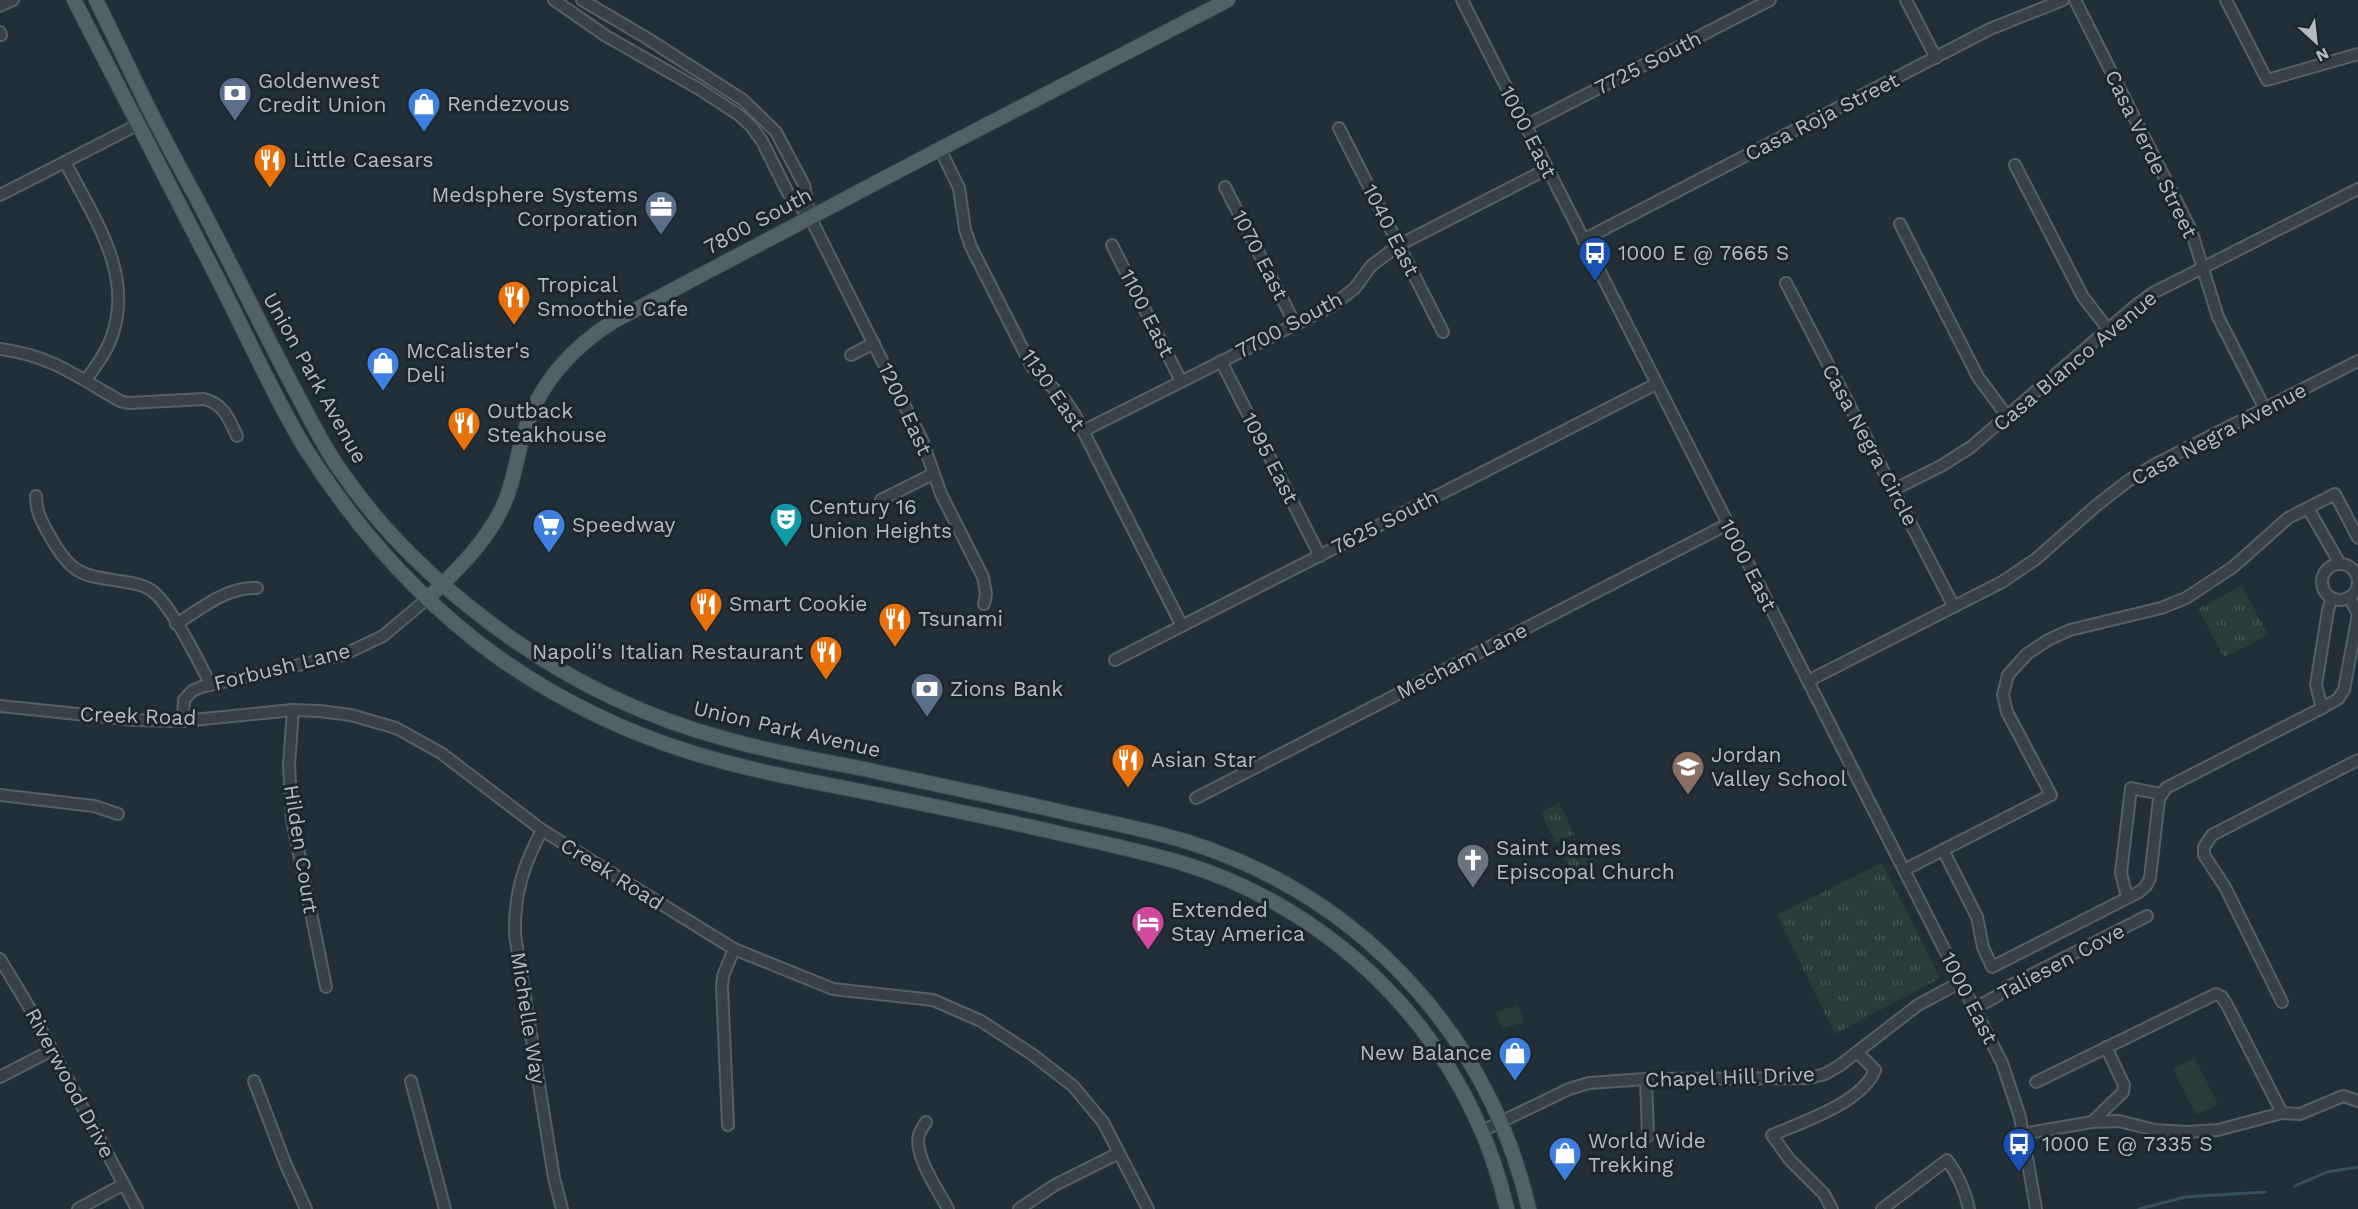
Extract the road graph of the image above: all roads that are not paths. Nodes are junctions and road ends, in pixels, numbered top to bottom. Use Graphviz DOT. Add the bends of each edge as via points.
graph roads {
  1 [pos="13,0"];
  2 [pos="74,0"];
  3 [pos="96,0"];
  4 [pos="554,0"];
  5 [pos="582,0"];
  6 [pos="1228,0"];
  7 [pos="1462,0"];
  8 [pos="1770,0"];
  9 [pos="1906,0"];
  10 [pos="2063,0"];
  11 [pos="2074,0"];
  12 [pos="2226,0"];
  13 [pos="0,6"];
  14 [pos="2358,54"];
  15 [pos="1936,58"];
  16 [pos="137,125"];
  17 [pos="1526,126"];
  18 [pos="1338,128"];
  19 [pos="940,148"];
  20 [pos="65,162"];
  21 [pos="2015,165"];
  22 [pos="1547,169"];
  23 [pos="1225,187"];
  24 [pos="2358,189"];
  25 [pos="0,195"];
  26 [pos="810,218"];
  27 [pos="1900,224"];
  28 [pos="1583,240"];
  29 [pos="1112,245"];
  30 [pos="1399,245"];
  31 [pos="2203,268"];
  32 [pos="1786,283"];
  33 [pos="1295,324"];
  34 [pos="2108,329"];
  35 [pos="1443,332"];
  36 [pos="874,343"];
  37 [pos="0,349"];
  38 [pos="851,355"];
  39 [pos="1221,361"];
  40 [pos="2358,361"];
  41 [pos="86,380"];
  42 [pos="1181,381"];
  43 [pos="1656,384"];
  44 [pos="2265,409"];
  45 [pos="2007,416"];
  46 [pos="296,430"];
  47 [pos="1083,431"];
  48 [pos="237,436"];
  49 [pos="339,469"];
  50 [pos="933,474"];
  51 [pos="1893,490"];
  52 [pos="36,496"];
  53 [pos="881,500"];
  54 [pos="2308,508"];
  55 [pos="1728,524"];
  56 [pos="2358,538"];
  57 [pos="1320,556"];
  58 [pos="2340,564"];
  59 [pos="2358,578"];
  60 [pos="443,584"];
  61 [pos="257,588"];
  62 [pos="2353,596"];
  63 [pos="2332,598"];
  64 [pos="426,599"];
  65 [pos="984,604"];
  66 [pos="1954,607"];
  67 [pos="176,624"];
  68 [pos="1182,626"];
  69 [pos="1115,660"];
  70 [pos="1808,681"];
  71 [pos="210,683"];
  72 [pos="0,706"];
  73 [pos="2322,708"];
  74 [pos="293,710"];
  75 [pos="183,721"];
  76 [pos="2358,760"];
  77 [pos="2161,794"];
  78 [pos="0,795"];
  79 [pos="1196,798"];
  80 [pos="118,814"];
  81 [pos="542,830"];
  82 [pos="1943,850"];
  83 [pos="1904,870"];
  84 [pos="2127,897"];
  85 [pos="2147,916"];
  86 [pos="734,949"];
  87 [pos="0,959"];
  88 [pos="1961,982"];
  89 [pos="326,987"];
  90 [pos="2282,1002"];
  91 [pos="1975,1008"];
  92 [pos="2106,1047"];
  93 [pos="52,1050"];
  94 [pos="1857,1052"];
  95 [pos="0,1077"];
  96 [pos="1646,1079"];
  97 [pos="254,1081"];
  98 [pos="411,1081"];
  99 [pos="2036,1082"];
  100 [pos="2358,1101"];
  101 [pos="2282,1113"];
  102 [pos="1501,1121"];
  103 [pos="926,1122"];
  104 [pos="2092,1122"];
  105 [pos="728,1125"];
  106 [pos="1482,1131"];
  107 [pos="2023,1134"];
  108 [pos="1648,1136"];
  109 [pos="1119,1153"];
  110 [pos="124,1184"];
  111 [pos="78,1209"];
  112 [pos="137,1209"];
  113 [pos="306,1209"];
  114 [pos="445,1209"];
  115 [pos="562,1209"];
  116 [pos="948,1209"];
  117 [pos="1019,1209"];
  118 [pos="1148,1209"];
  119 [pos="1507,1209"];
  120 [pos="1529,1209"];
  121 [pos="1832,1209"];
  122 [pos="1882,1209"];
  123 [pos="1969,1209"];
  124 [pos="2036,1209"];
  1 -- 13 [label="street"];
  2 -- 16 [label="main road, Union Park Avenue"];
  3 -- 49 [label="main road, Union Park Avenue" via="151,113"];
  4 -- 26 [label="street" via="606,36 739,115 762,141 788,193"];
  5 -- 26 [label="street" via="743,100 776,132 804,185"];
  6 -- 19 [label="main road, 7800 South"];
  7 -- 17 [label="street, 1000 East"];
  8 -- 17 [label="street, 7725 South"];
  9 -- 15 [label="street"];
  10 -- 15 [label="street, Casa Roja Street" via="1990,30"];
  11 -- 31 [label="street, Casa Verde Street" via="2191,230"];
  12 -- 14 [label="street" via="2267,80"];
  15 -- 28 [label="street, Casa Roja Street"];
  16 -- 20 [label="street"];
  16 -- 46 [label="main road, Union Park Avenue"];
  17 -- 22 [label="street, 1000 East"];
  18 -- 30 [label="street, 1040 East"];
  19 -- 26 [label="main road, 7800 South"];
  19 -- 47 [label="street, 1130 East" via="959,188 967,238 981,267 1032,367 1065,400"];
  20 -- 25 [label="street"];
  20 -- 41 [label="street" via="106,242 119,285 113,334"];
  21 -- 34 [label="street" via="2083,297"];
  22 -- 28 [label="street, 1000 East"];
  22 -- 30 [label="street, 7700 South"];
  23 -- 33 [label="street, 1070 East"];
  24 -- 31 [label="street, Casa Blanco Avenue"];
  26 -- 36 [label="street, 1200 East"];
  26 -- 60 [label="main road, 7800 South" via="614,321 577,348 534,405 511,488 497,518 478,546"];
  27 -- 45 [label="street" via="1978,377"];
  28 -- 43 [label="street, 1000 East"];
  29 -- 42 [label="street, 1100 East"];
  30 -- 33 [label="street, 7700 South" via="1376,262 1343,298"];
  30 -- 35 [label="street, 1040 East"];
  31 -- 34 [label="street, Casa Blanco Avenue" via="2153,293"];
  31 -- 44 [label="street, Casa Verde Street" via="2218,317"];
  32 -- 51 [label="street, Casa Negra Circle"];
  33 -- 39 [label="street, 7700 South"];
  34 -- 45 [label="street, Casa Blanco Avenue"];
  36 -- 38 [label="street"];
  36 -- 50 [label="street, 1200 East" via="922,440"];
  37 -- 41 [label="street" via="35,355"];
  39 -- 42 [label="street, 7700 South"];
  39 -- 57 [label="street, 1095 East"];
  40 -- 44 [label="street, Casa Negra Avenue"];
  41 -- 48 [label="street" via="128,404 204,399 219,406"];
  42 -- 47 [label="street, 7700 South"];
  43 -- 55 [label="street, 1000 East"];
  43 -- 57 [label="street, 7625 South"];
  44 -- 66 [label="street, Casa Negra Avenue" via="2128,481 2036,559"];
  45 -- 51 [label="street, Casa Blanco Avenue" via="1957,457"];
  46 -- 49 [label="main road" via="328,465"];
  46 -- 64 [label="main road, Union Park Avenue" via="365,533"];
  47 -- 68 [label="street, 1130 East"];
  49 -- 60 [label="main road, Union Park Avenue" via="382,524"];
  50 -- 53 [label="street"];
  50 -- 65 [label="street, 1200 East" via="983,577 987,594"];
  51 -- 66 [label="street, Casa Negra Circle"];
  52 -- 67 [label="street" via="39,517 66,562 87,575 144,586 159,598"];
  54 -- 56 [label="street" via="2335,494"];
  54 -- 58 [label="street"];
  54 -- 82 [label="street" via="2288,518 2233,567 2186,598 2070,630 2027,654 2007,675 2003,695 2007,712 2051,795"];
  55 -- 70 [label="street, 1000 East"];
  55 -- 79 [label="street, Mecham Lane"];
  57 -- 68 [label="street, 7625 South"];
  58 -- 59 [label="street" via="2353,569"];
  58 -- 63 [label="street" via="2327,569 2322,581"];
  59 -- 62 [label="street"];
  60 -- 64 [label="main road, 7800 South"];
  60 -- 102 [label="main road, Union Park Avenue" via="556,668 616,700 676,724 749,745 1155,833 1213,850 1264,872 1333,912 1398,967 1453,1035"];
  61 -- 67 [label="street" via="232,590"];
  62 -- 63 [label="street"];
  62 -- 73 [label="street" via="2358,614 2344,690 2338,699"];
  63 -- 73 [label="street" via="2316,685"];
  64 -- 71 [label="street, Forbush Lane" via="383,636 343,655"];
  64 -- 106 [label="main road, Union Park Avenue" via="494,654 549,689 590,712 669,745 739,766 1140,852 1203,870 1256,893 1322,932 1391,992 1443,1059"];
  66 -- 70 [label="street, Casa Negra Avenue"];
  67 -- 71 [label="street"];
  68 -- 69 [label="street, 7625 South"];
  70 -- 83 [label="street, 1000 East"];
  71 -- 75 [label="street, Forbush Lane" via="192,691 184,700"];
  72 -- 75 [label="street, Creek Road"];
  73 -- 77 [label="street"];
  74 -- 75 [label="street, Creek Road"];
  74 -- 81 [label="street, Creek Road" via="351,715 396,729 441,753"];
  74 -- 89 [label="street, Hilden Court" via="289,765 292,819"];
  76 -- 90 [label="street" via="2212,835 2204,847 2204,855 2225,887"];
  77 -- 84 [label="street" via="2151,878 2146,886"];
  77 -- 84 [label="street" via="2131,788 2121,873"];
  78 -- 80 [label="street" via="94,806"];
  81 -- 86 [label="street, Creek Road"];
  81 -- 115 [label="street, Michelle Way" via="518,884 515,935"];
  82 -- 83 [label="street"];
  82 -- 84 [label="street" via="1977,917 1992,968"];
  83 -- 88 [label="street, 1000 East"];
  85 -- 91 [label="street, Taliesen Cove" via="2006,988"];
  86 -- 105 [label="street" via="722,986"];
  86 -- 109 [label="street, Creek Road" via="833,989 933,1000 981,1021 1068,1081 1103,1122"];
  87 -- 93 [label="street, Riverwood Drive"];
  88 -- 91 [label="street, 1000 East"];
  88 -- 94 [label="street, Chapel Hill Drive" via="1918,1005"];
  91 -- 107 [label="street, 1000 East" via="2002,1063"];
  92 -- 99 [label="street"];
  92 -- 101 [label="street" via="2216,994 2227,1005"];
  92 -- 104 [label="street" via="2124,1085 2123,1092"];
  93 -- 95 [label="street"];
  93 -- 110 [label="street, Riverwood Drive"];
  94 -- 96 [label="street, Chapel Hill Drive" via="1825,1074 1809,1078"];
  94 -- 121 [label="street" via="1875,1070 1856,1096 1772,1135 1789,1159 1824,1194"];
  96 -- 102 [label="street, Chapel Hill Drive" via="1589,1083"];
  96 -- 108 [label="street"];
  97 -- 113 [label="street"];
  98 -- 114 [label="street"];
  100 -- 101 [label="street" via="2343,1096 2300,1114"];
  101 -- 104 [label="street" via="2236,1126 2187,1132 2155,1130 2119,1121"];
  102 -- 106 [label="street, Chapel Hill Drive"];
  102 -- 120 [label="main road, Union Park Avenue"];
  103 -- 116 [label="street" via="918,1146"];
  104 -- 107 [label="street"];
  106 -- 119 [label="main road, Union Park Avenue"];
  107 -- 124 [label="street, 1000 East"];
  109 -- 117 [label="street" via="1055,1185"];
  109 -- 118 [label="street, Creek Road"];
  110 -- 111 [label="street"];
  110 -- 112 [label="street, Riverwood Drive"];
  122 -- 123 [label="street" via="1947,1160 1965,1192"];
}
